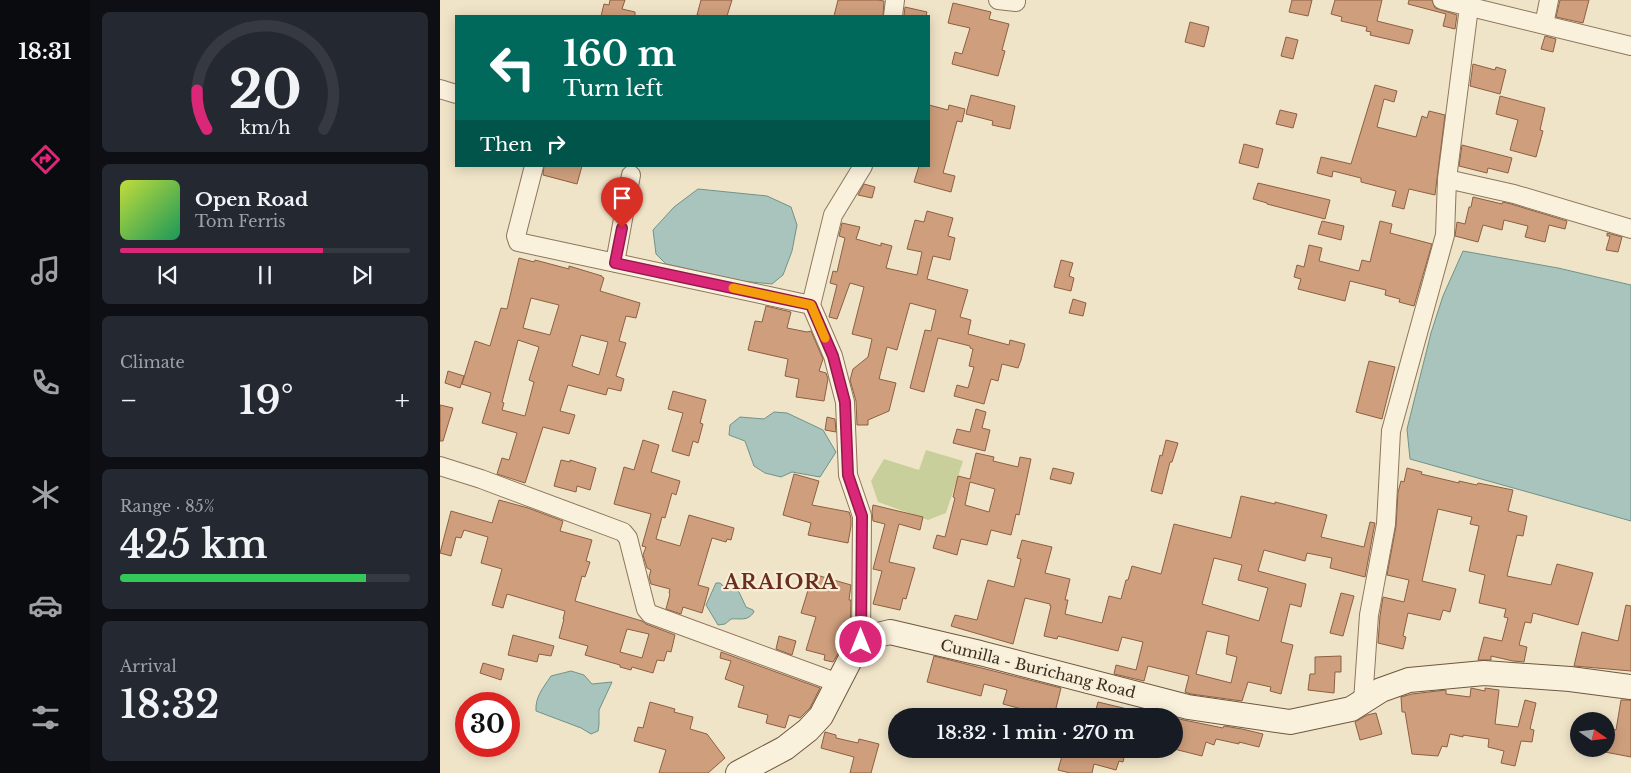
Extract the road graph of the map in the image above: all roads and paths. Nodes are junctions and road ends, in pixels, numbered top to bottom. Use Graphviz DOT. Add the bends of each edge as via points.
graph roads {
  1 [pos="895,0"];
  2 [pos="998,0"];
  3 [pos="1016,0"];
  4 [pos="1442,0"];
  5 [pos="1549,0"];
  6 [pos="1469,7"];
  7 [pos="893,15"];
  8 [pos="1544,25"];
  9 [pos="1631,46"];
  10 [pos="440,89"];
  11 [pos="455,94"];
  12 [pos="534,167"];
  13 [pos="862,167"];
  14 [pos="631,176"];
  15 [pos="1447,179"];
  16 [pos="1631,230"];
  17 [pos="615,263"];
  18 [pos="811,305"];
  19 [pos="440,466"];
  20 [pos="861,642"];
  21 [pos="838,683"];
  22 [pos="1631,687"];
  23 [pos="1363,701"];
  24 [pos="738,773"];
  1 -- 7 [label="street"];
  2 -- 3 [label="street"];
  4 -- 6 [label="street"];
  5 -- 8 [label="street"];
  6 -- 8 [label="street"];
  6 -- 15 [label="street"];
  8 -- 9 [label="street"];
  10 -- 11 [label="street"];
  12 -- 17 [label="street" via="516,236 518,242"];
  13 -- 18 [label="street" via="833,215"];
  14 -- 17 [label="street"];
  15 -- 16 [label="street" via="1514,194"];
  15 -- 23 [label="street" via="1445,235 1391,431 1386,524 1369,615"];
  17 -- 18 [label="street"];
  18 -- 20 [label="street" via="833,356 845,402 848,475 862,516"];
  19 -- 21 [label="street" via="623,532 628,538 650,614"];
  20 -- 21 [label="main road"];
  20 -- 23 [label="main road, Cumilla - Burichang Road" via="890,632 1188,707 1290,722 1351,708"];
  21 -- 24 [label="main road" via="821,716 808,730 786,748"];
  22 -- 23 [label="main road, Cumilla - Burichang Road" via="1484,673 1409,680 1381,690"];
}
